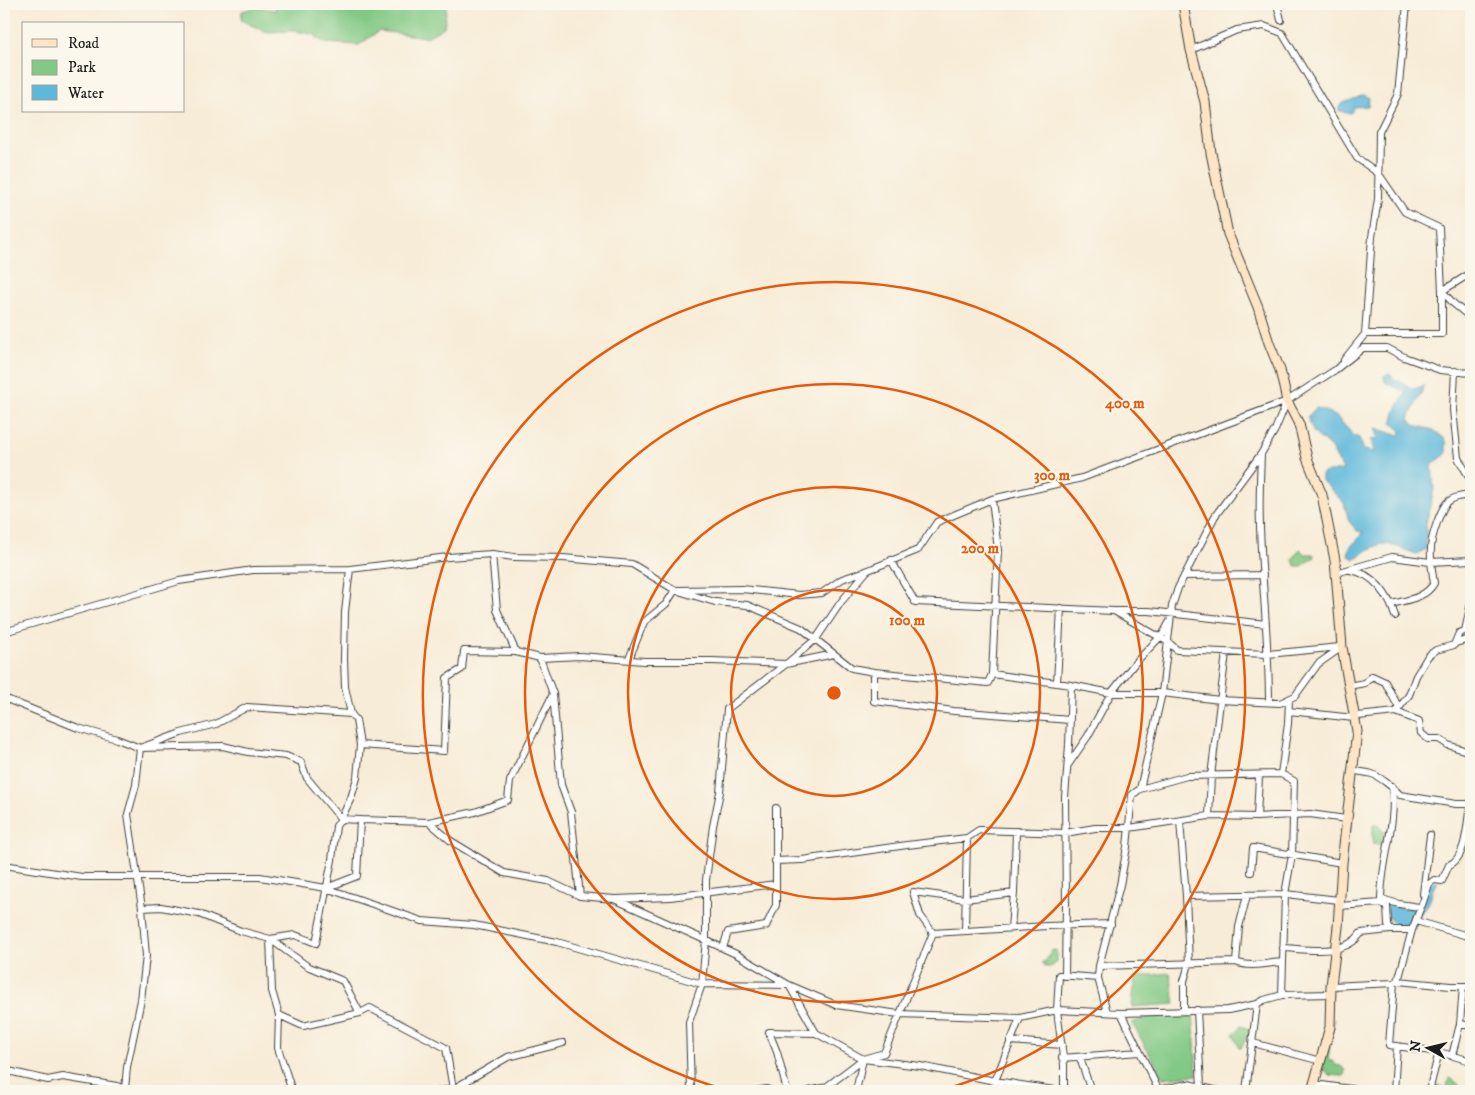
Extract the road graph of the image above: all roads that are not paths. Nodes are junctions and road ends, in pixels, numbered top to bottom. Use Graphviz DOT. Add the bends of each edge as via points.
graph roads {
  1 [pos="1183,4"];
  2 [pos="1277,4"];
  3 [pos="1407,4"];
  4 [pos="1281,20"];
  5 [pos="1191,50"];
  6 [pos="1378,173"];
  7 [pos="1471,273"];
  8 [pos="1442,291"];
  9 [pos="1471,318"];
  10 [pos="1365,334"];
  11 [pos="1335,370"];
  12 [pos="1455,371"];
  13 [pos="1471,373"];
  14 [pos="1287,401"];
  15 [pos="1262,454"];
  16 [pos="1471,480"];
  17 [pos="1471,495"];
  18 [pos="992,498"];
  19 [pos="492,554"];
  20 [pos="891,560"];
  21 [pos="1471,560"];
  22 [pos="1430,562"];
  23 [pos="350,569"];
  24 [pos="1347,570"];
  25 [pos="866,571"];
  26 [pos="1336,573"];
  27 [pos="1263,575"];
  28 [pos="1184,576"];
  29 [pos="675,590"];
  30 [pos="1471,603"];
  31 [pos="1392,604"];
  32 [pos="996,607"];
  33 [pos="1062,608"];
  34 [pos="1114,611"];
  35 [pos="1171,616"];
  36 [pos="1395,616"];
  37 [pos="1266,624"];
  38 [pos="4,632"];
  39 [pos="1159,638"];
  40 [pos="816,639"];
  41 [pos="1168,642"];
  42 [pos="1456,643"];
  43 [pos="1342,647"];
  44 [pos="1471,647"];
  45 [pos="516,652"];
  46 [pos="1226,653"];
  47 [pos="834,654"];
  48 [pos="1268,654"];
  49 [pos="540,658"];
  50 [pos="629,659"];
  51 [pos="786,664"];
  52 [pos="874,672"];
  53 [pos="992,674"];
  54 [pos="1056,683"];
  55 [pos="1071,685"];
  56 [pos="1348,686"];
  57 [pos="1162,692"];
  58 [pos="1111,693"];
  59 [pos="553,694"];
  60 [pos="4,698"];
  61 [pos="1289,699"];
  62 [pos="1220,700"];
  63 [pos="1269,702"];
  64 [pos="1398,710"];
  65 [pos="1289,711"];
  66 [pos="351,714"];
  67 [pos="1354,718"];
  68 [pos="1070,720"];
  69 [pos="360,746"];
  70 [pos="140,748"];
  71 [pos="1471,750"];
  72 [pos="1067,766"];
  73 [pos="1352,770"];
  74 [pos="1281,774"];
  75 [pos="1211,776"];
  76 [pos="1259,776"];
  77 [pos="1392,786"];
  78 [pos="1140,789"];
  79 [pos="1470,804"];
  80 [pos="776,808"];
  81 [pos="1294,814"];
  82 [pos="1210,816"];
  83 [pos="1257,817"];
  84 [pos="341,819"];
  85 [pos="1346,819"];
  86 [pos="360,820"];
  87 [pos="1180,821"];
  88 [pos="429,822"];
  89 [pos="1129,828"];
  90 [pos="1016,831"];
  91 [pos="1065,833"];
  92 [pos="1430,835"];
  93 [pos="967,838"];
  94 [pos="1463,846"];
  95 [pos="1471,848"];
  96 [pos="1291,855"];
  97 [pos="776,860"];
  98 [pos="1342,863"];
  99 [pos="4,865"];
  100 [pos="1251,872"];
  101 [pos="137,877"];
  102 [pos="776,884"];
  103 [pos="326,888"];
  104 [pos="706,892"];
  105 [pos="1014,893"];
  106 [pos="1247,894"];
  107 [pos="1286,894"];
  108 [pos="580,896"];
  109 [pos="1186,896"];
  110 [pos="614,899"];
  111 [pos="965,899"];
  112 [pos="1339,903"];
  113 [pos="1381,903"];
  114 [pos="1422,905"];
  115 [pos="142,908"];
  116 [pos="1416,921"];
  117 [pos="1111,924"];
  118 [pos="1066,925"];
  119 [pos="1011,928"];
  120 [pos="1390,930"];
  121 [pos="1412,930"];
  122 [pos="964,931"];
  123 [pos="933,933"];
  124 [pos="1471,937"];
  125 [pos="270,939"];
  126 [pos="706,940"];
  127 [pos="723,948"];
  128 [pos="1283,948"];
  129 [pos="1335,950"];
  130 [pos="1236,962"];
  131 [pos="1283,962"];
  132 [pos="1189,964"];
  133 [pos="1099,966"];
  134 [pos="1065,976"];
  135 [pos="1098,978"];
  136 [pos="1396,982"];
  137 [pos="702,984"];
  138 [pos="789,985"];
  139 [pos="1464,986"];
  140 [pos="1471,986"];
  141 [pos="1332,990"];
  142 [pos="1282,994"];
  143 [pos="1258,1004"];
  144 [pos="1057,1010"];
  145 [pos="1184,1010"];
  146 [pos="1197,1010"];
  147 [pos="1107,1012"];
  148 [pos="360,1013"];
  149 [pos="1122,1013"];
  150 [pos="899,1014"];
  151 [pos="279,1015"];
  152 [pos="1020,1018"];
  153 [pos="1460,1024"];
  154 [pos="1471,1026"];
  155 [pos="816,1033"];
  156 [pos="1010,1042"];
  157 [pos="563,1043"];
  158 [pos="1253,1043"];
  159 [pos="1062,1045"];
  160 [pos="1397,1046"];
  161 [pos="1139,1052"];
  162 [pos="1438,1052"];
  163 [pos="1452,1056"];
  164 [pos="1062,1058"];
  165 [pos="1080,1058"];
  166 [pos="863,1059"];
  167 [pos="1321,1061"];
  168 [pos="1471,1061"];
  169 [pos="4,1070"];
  170 [pos="994,1081"];
  171 [pos="827,1086"];
  172 [pos="1201,1087"];
  173 [pos="1313,1088"];
  174 [pos="453,1089"];
  175 [pos="1337,1089"];
  176 [pos="128,1090"];
  177 [pos="1156,1090"];
  178 [pos="295,1091"];
  179 [pos="440,1091"];
  180 [pos="691,1091"];
  181 [pos="756,1091"];
  182 [pos="768,1091"];
  183 [pos="787,1091"];
  184 [pos="809,1091"];
  185 [pos="821,1091"];
  186 [pos="835,1091"];
  187 [pos="856,1091"];
  188 [pos="993,1091"];
  189 [pos="1062,1091"];
  190 [pos="1091,1091"];
  191 [pos="1218,1091"];
  192 [pos="1246,1091"];
  193 [pos="1366,1091"];
  194 [pos="1394,1091"];
  195 [pos="1429,1091"];
  1 -- 5 [label="street"];
  2 -- 4 [label="street"];
  3 -- 6 [label="street" via="1398,94 1379,132"];
  5 -- 6 [label="street" via="1237,30 1264,26 1282,33 1357,158"];
  5 -- 14 [label="street" via="1205,102 1211,153 1228,234 1258,307"];
  6 -- 8 [label="street" via="1405,212 1439,228"];
  6 -- 10 [label="street"];
  7 -- 8 [label="street"];
  8 -- 9 [label="street"];
  8 -- 10 [label="street" via="1442,334"];
  10 -- 11 [label="street"];
  11 -- 12 [label="street" via="1363,348 1387,348 1440,370"];
  11 -- 14 [label="street"];
  12 -- 13 [label="street"];
  12 -- 16 [label="street" via="1453,410 1458,458"];
  14 -- 15 [label="street"];
  14 -- 18 [label="street" via="1082,478"];
  14 -- 26 [label="street" via="1299,424 1307,458 1322,495"];
  15 -- 27 [label="street" via="1259,498"];
  15 -- 28 [label="street" via="1215,516"];
  17 -- 22 [label="street" via="1449,500 1441,510 1431,545"];
  18 -- 20 [label="street" via="936,522 918,550"];
  18 -- 32 [label="street" via="998,550"];
  19 -- 23 [label="street"];
  19 -- 29 [label="street" via="632,564"];
  19 -- 45 [label="street" via="497,610"];
  20 -- 25 [label="street"];
  20 -- 32 [label="street" via="915,602"];
  21 -- 22 [label="street"];
  22 -- 24 [label="street" via="1392,557"];
  22 -- 31 [label="street" via="1434,583 1430,590"];
  23 -- 38 [label="street" via="253,570 179,581"];
  23 -- 66 [label="street" via="344,659 345,687"];
  24 -- 26 [label="street"];
  24 -- 31 [label="street" via="1370,576"];
  25 -- 29 [label="street" via="842,578 822,593"];
  25 -- 40 [label="street"];
  26 -- 43 [label="street"];
  27 -- 28 [label="street"];
  27 -- 37 [label="street"];
  28 -- 35 [label="street"];
  29 -- 40 [label="street" via="716,602 747,605 801,628"];
  29 -- 50 [label="street" via="666,604 644,622"];
  30 -- 42 [label="street" via="1465,631 1458,633"];
  31 -- 36 [label="street"];
  32 -- 33 [label="street"];
  32 -- 53 [label="street"];
  33 -- 34 [label="street"];
  33 -- 54 [label="street"];
  34 -- 35 [label="street"];
  34 -- 39 [label="street"];
  35 -- 37 [label="street"];
  35 -- 39 [label="street"];
  35 -- 41 [label="street"];
  37 -- 48 [label="street"];
  39 -- 41 [label="street"];
  39 -- 58 [label="street"];
  40 -- 47 [label="street"];
  40 -- 51 [label="street"];
  41 -- 46 [label="street" via="1177,650"];
  41 -- 57 [label="street"];
  42 -- 44 [label="street" via="1466,640"];
  42 -- 64 [label="street" via="1432,651"];
  43 -- 48 [label="street"];
  43 -- 56 [label="street"];
  43 -- 61 [label="street" via="1318,664 1295,696"];
  45 -- 49 [label="street"];
  45 -- 69 [label="street" via="464,651 462,669 447,678 444,751"];
  46 -- 48 [label="street"];
  46 -- 62 [label="street"];
  47 -- 51 [label="street"];
  47 -- 52 [label="street" via="852,668"];
  48 -- 63 [label="street"];
  49 -- 50 [label="street"];
  49 -- 59 [label="street"];
  50 -- 51 [label="street"];
  51 -- 104 [label="street" via="727,709 720,792 712,826"];
  52 -- 53 [label="street" via="988,683"];
  52 -- 68 [label="street" via="874,702"];
  53 -- 54 [label="street"];
  54 -- 55 [label="street"];
  55 -- 58 [label="street"];
  55 -- 68 [label="street"];
  56 -- 64 [label="street" via="1365,683 1372,676 1385,682"];
  56 -- 67 [label="street"];
  57 -- 58 [label="street"];
  57 -- 62 [label="street"];
  57 -- 78 [label="street"];
  58 -- 72 [label="street"];
  59 -- 88 [label="street" via="510,781 508,800 476,812"];
  59 -- 108 [label="street" via="561,785 571,812"];
  60 -- 70 [label="street" via="78,728"];
  61 -- 63 [label="street" via="1280,703"];
  61 -- 65 [label="street"];
  62 -- 63 [label="street"];
  62 -- 75 [label="street"];
  64 -- 67 [label="street"];
  64 -- 71 [label="street" via="1419,721 1421,733 1428,739 1439,739 1448,745"];
  65 -- 67 [label="street"];
  65 -- 74 [label="street"];
  66 -- 69 [label="street" via="356,720"];
  66 -- 70 [label="street" via="247,707 216,724"];
  67 -- 73 [label="street" via="1357,731"];
  68 -- 72 [label="street"];
  69 -- 84 [label="street" via="357,778"];
  70 -- 84 [label="street" via="223,746 286,756 301,762 307,778"];
  70 -- 101 [label="street" via="136,785 128,814"];
  72 -- 91 [label="street"];
  73 -- 77 [label="street" via="1373,774"];
  73 -- 85 [label="street"];
  74 -- 76 [label="street"];
  74 -- 81 [label="street" via="1294,781"];
  75 -- 76 [label="street"];
  75 -- 78 [label="street" via="1187,776"];
  75 -- 82 [label="street"];
  76 -- 83 [label="street"];
  77 -- 79 [label="street" via="1400,795"];
  77 -- 113 [label="street" via="1394,811 1381,884"];
  78 -- 89 [label="street" via="1132,795"];
  79 -- 94 [label="street"];
  80 -- 97 [label="street"];
  81 -- 83 [label="street"];
  81 -- 85 [label="street"];
  81 -- 96 [label="street"];
  82 -- 83 [label="street"];
  82 -- 87 [label="street"];
  84 -- 86 [label="street"];
  84 -- 103 [label="street" via="336,826"];
  85 -- 98 [label="street"];
  86 -- 88 [label="street"];
  86 -- 103 [label="street" via="357,876"];
  87 -- 89 [label="street"];
  87 -- 109 [label="street"];
  88 -- 108 [label="street" via="451,841 504,873 548,881"];
  89 -- 91 [label="street" via="1094,828"];
  89 -- 117 [label="street"];
  90 -- 91 [label="street"];
  90 -- 93 [label="street" via="979,830"];
  90 -- 105 [label="street"];
  91 -- 118 [label="street"];
  92 -- 114 [label="street"];
  93 -- 97 [label="street" via="802,860"];
  93 -- 111 [label="street"];
  94 -- 95 [label="street"];
  94 -- 114 [label="street" via="1455,862 1448,865 1442,881 1434,880 1429,884"];
  96 -- 98 [label="street"];
  96 -- 100 [label="street" via="1253,848"];
  96 -- 107 [label="street"];
  97 -- 102 [label="street"];
  98 -- 112 [label="street"];
  99 -- 101 [label="street" via="82,877"];
  101 -- 103 [label="street" via="260,878"];
  101 -- 115 [label="street"];
  102 -- 104 [label="street"];
  102 -- 127 [label="street" via="776,905 766,926 728,932"];
  103 -- 125 [label="street" via="316,943 295,935"];
  103 -- 137 [label="street" via="422,921 474,925 557,942"];
  104 -- 110 [label="street"];
  104 -- 126 [label="street"];
  105 -- 111 [label="street"];
  105 -- 119 [label="street"];
  106 -- 107 [label="street"];
  106 -- 109 [label="street"];
  106 -- 130 [label="street"];
  107 -- 112 [label="street"];
  107 -- 128 [label="street"];
  108 -- 110 [label="street"];
  109 -- 132 [label="street"];
  110 -- 126 [label="street"];
  111 -- 122 [label="street"];
  111 -- 123 [label="street" via="913,892 920,915"];
  112 -- 113 [label="street"];
  112 -- 129 [label="street"];
  113 -- 114 [label="street" via="1385,900"];
  113 -- 120 [label="street" via="1387,906"];
  114 -- 116 [label="street"];
  115 -- 125 [label="street" via="161,907 199,914"];
  115 -- 176 [label="street" via="146,956 127,1067"];
  116 -- 121 [label="street"];
  116 -- 124 [label="street"];
  117 -- 118 [label="street"];
  117 -- 133 [label="street"];
  118 -- 119 [label="street"];
  118 -- 134 [label="street"];
  119 -- 122 [label="street"];
  120 -- 121 [label="street"];
  120 -- 129 [label="street" via="1360,933 1356,940"];
  121 -- 136 [label="street"];
  122 -- 123 [label="street"];
  123 -- 150 [label="street"];
  125 -- 148 [label="street" via="307,966 343,981"];
  125 -- 151 [label="street" via="272,991"];
  126 -- 127 [label="street"];
  126 -- 137 [label="street"];
  127 -- 138 [label="street"];
  128 -- 129 [label="street"];
  128 -- 131 [label="street"];
  129 -- 141 [label="street"];
  130 -- 131 [label="street" via="1242,965"];
  130 -- 132 [label="street"];
  131 -- 142 [label="street"];
  132 -- 133 [label="street"];
  132 -- 145 [label="street" via="1184,980"];
  133 -- 135 [label="street"];
  134 -- 135 [label="street"];
  134 -- 144 [label="street" via="1059,975"];
  135 -- 147 [label="street"];
  136 -- 139 [label="street"];
  136 -- 141 [label="street"];
  136 -- 160 [label="street" via="1389,1045"];
  137 -- 138 [label="street"];
  137 -- 180 [label="street" via="689,1022"];
  138 -- 150 [label="street" via="836,1005"];
  138 -- 155 [label="street"];
  139 -- 140 [label="street"];
  139 -- 153 [label="street"];
  141 -- 142 [label="street"];
  141 -- 167 [label="street" via="1330,1027"];
  142 -- 143 [label="street"];
  143 -- 146 [label="street" via="1228,1010"];
  143 -- 158 [label="street"];
  144 -- 147 [label="street"];
  144 -- 152 [label="street"];
  144 -- 159 [label="street"];
  145 -- 146 [label="street"];
  145 -- 149 [label="street"];
  146 -- 172 [label="street"];
  147 -- 149 [label="street"];
  148 -- 151 [label="street" via="303,1026"];
  148 -- 174 [label="street" via="370,1008 446,1048"];
  149 -- 161 [label="street"];
  150 -- 152 [label="street"];
  150 -- 166 [label="street" via="884,1054"];
  151 -- 178 [label="street" via="278,1048 291,1088"];
  152 -- 156 [label="street"];
  153 -- 154 [label="street"];
  153 -- 163 [label="street"];
  155 -- 166 [label="street"];
  155 -- 183 [label="street" via="769,1032"];
  156 -- 159 [label="street"];
  156 -- 170 [label="street"];
  157 -- 174 [label="street" via="508,1057"];
  158 -- 167 [label="street"];
  158 -- 192 [label="street"];
  159 -- 164 [label="street"];
  160 -- 162 [label="street"];
  160 -- 194 [label="street"];
  161 -- 165 [label="street"];
  161 -- 177 [label="street"];
  162 -- 163 [label="street"];
  162 -- 195 [label="street"];
  163 -- 168 [label="street"];
  164 -- 165 [label="street"];
  164 -- 189 [label="street"];
  165 -- 190 [label="street"];
  166 -- 170 [label="street" via="920,1066"];
  166 -- 171 [label="street"];
  166 -- 187 [label="street"];
  167 -- 173 [label="street"];
  169 -- 176 [label="street" via="48,1080 62,1077"];
  170 -- 188 [label="street"];
  170 -- 189 [label="street"];
  171 -- 184 [label="street"];
  171 -- 185 [label="street"];
  171 -- 186 [label="street"];
  172 -- 177 [label="street" via="1188,1084"];
  172 -- 191 [label="street"];
  173 -- 175 [label="street"];
  174 -- 179 [label="street"];
  175 -- 193 [label="street"];
  181 -- 182 [label="street"];
}
